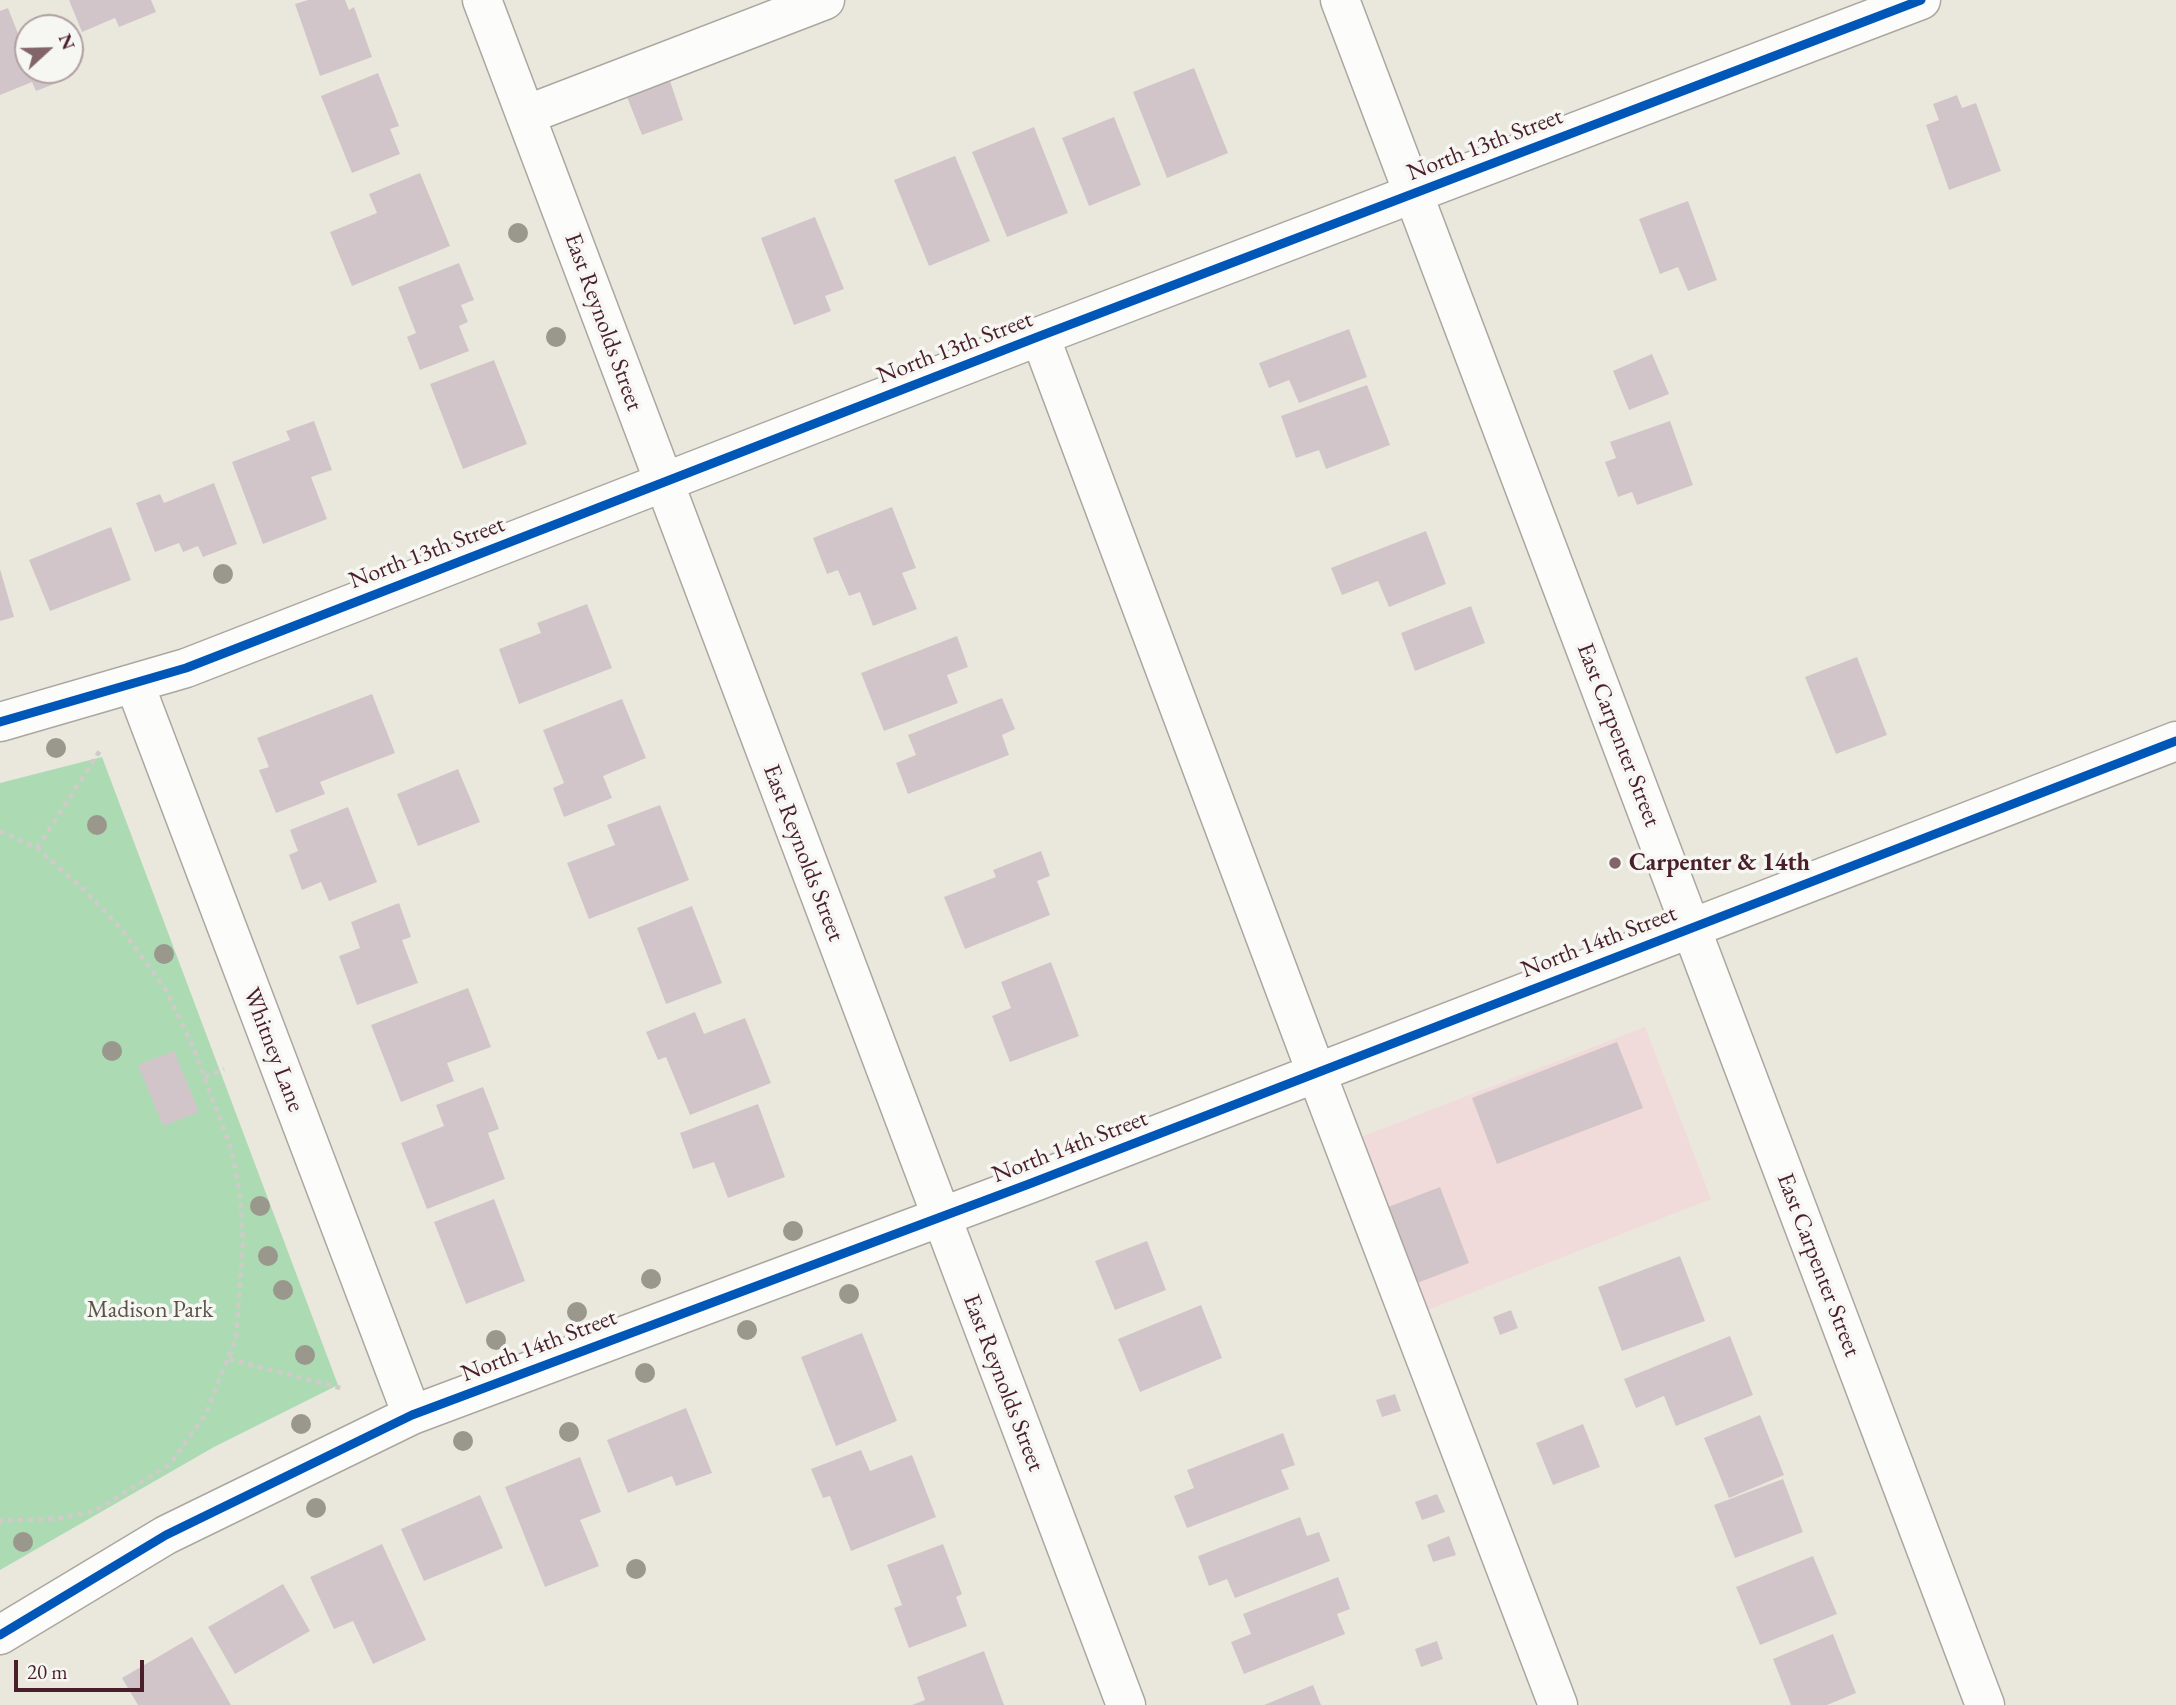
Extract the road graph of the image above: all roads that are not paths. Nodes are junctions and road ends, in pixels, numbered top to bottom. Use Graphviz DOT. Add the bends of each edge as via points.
graph roads {
  1 [pos="482,0"];
  2 [pos="825,0"];
  3 [pos="1340,0"];
  4 [pos="1922,0"];
  5 [pos="526,115"];
  6 [pos="1413,194"];
  7 [pos="1040,336"];
  8 [pos="663,483"];
  9 [pos="135,685"];
  10 [pos="0,722"];
  11 [pos="2176,741"];
  12 [pos="1690,927"];
  13 [pos="1316,1072"];
  14 [pos="941,1216"];
  15 [pos="412,1415"];
  16 [pos="0,1635"];
  17 [pos="1126,1705"];
  18 [pos="1558,1705"];
  19 [pos="1984,1705"];
  1 -- 5 [label="street, East Reynolds Street"];
  2 -- 5 [label="street"];
  3 -- 6 [label="street, East Carpenter Street"];
  4 -- 6 [label="street, North 13th Street"];
  5 -- 8 [label="street, East Reynolds Street"];
  6 -- 7 [label="street, North 13th Street"];
  6 -- 12 [label="street, East Carpenter Street"];
  7 -- 8 [label="street, North 13th Street"];
  7 -- 13 [label="street"];
  8 -- 9 [label="street, North 13th Street"];
  8 -- 14 [label="street, East Reynolds Street"];
  9 -- 10 [label="street, North 13th Street"];
  9 -- 15 [label="street, Whitney Lane"];
  11 -- 12 [label="street, North 14th Street"];
  12 -- 13 [label="street, North 14th Street"];
  12 -- 19 [label="street, East Carpenter Street"];
  13 -- 14 [label="street, North 14th Street"];
  13 -- 18 [label="street"];
  14 -- 15 [label="street, North 14th Street"];
  14 -- 17 [label="street, East Reynolds Street"];
  15 -- 16 [label="street, North 14th Street" via="166,1535"];
}
